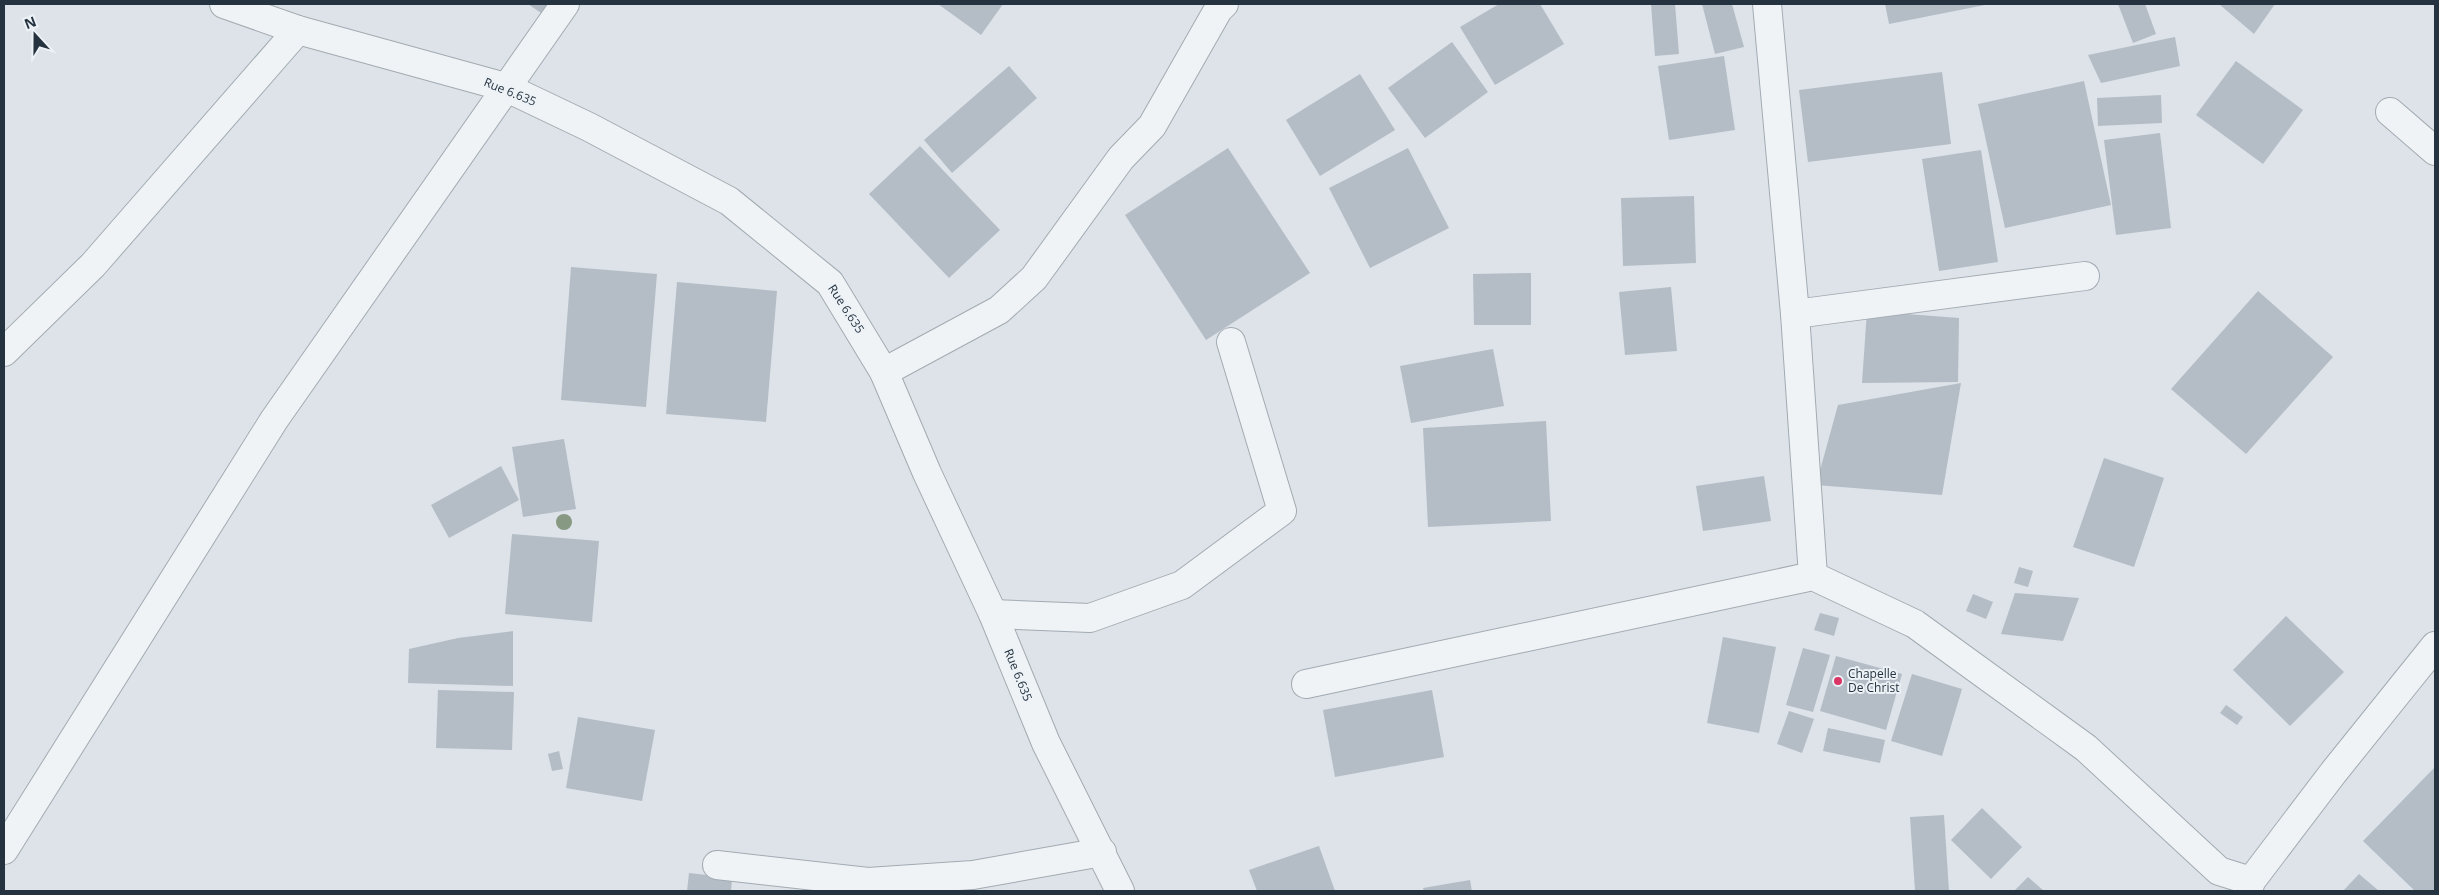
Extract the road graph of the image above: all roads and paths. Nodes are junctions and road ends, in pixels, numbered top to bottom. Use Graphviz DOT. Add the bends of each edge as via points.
graph roads {
  1 [pos="224,4"];
  2 [pos="565,4"];
  3 [pos="1224,4"];
  4 [pos="1767,4"];
  5 [pos="298,30"];
  6 [pos="505,87"];
  7 [pos="2390,112"];
  8 [pos="2435,151"];
  9 [pos="2085,276"];
  10 [pos="1795,314"];
  11 [pos="1231,342"];
  12 [pos="4,352"];
  13 [pos="884,372"];
  14 [pos="1813,576"];
  15 [pos="993,614"];
  16 [pos="2435,646"];
  17 [pos="1306,684"];
  18 [pos="4,850"];
  19 [pos="1102,852"];
  20 [pos="717,865"];
  21 [pos="2249,886"];
  22 [pos="1120,891"];
  1 -- 5 [label="street, Rue 6.635"];
  2 -- 6 [label="street"];
  3 -- 13 [label="street" via="1152,126 1122,158 1034,278 999,310"];
  4 -- 10 [label="street"];
  5 -- 6 [label="street, Rue 6.635"];
  5 -- 12 [label="street" via="93,265"];
  6 -- 13 [label="street, Rue 6.635" via="729,201 830,283"];
  6 -- 18 [label="street" via="274,420"];
  7 -- 8 [label="street"];
  9 -- 10 [label="street"];
  10 -- 14 [label="street"];
  11 -- 15 [label="street" via="1282,510 1182,585 1090,618"];
  13 -- 15 [label="street, Rue 6.635"];
  14 -- 17 [label="street"];
  14 -- 21 [label="street" via="1915,624 2086,748 2219,871"];
  15 -- 19 [label="street, Rue 6.635" via="1046,743"];
  16 -- 21 [label="street" via="2333,773"];
  19 -- 20 [label="street" via="973,875 868,882"];
  19 -- 22 [label="street, Rue 6.635"];
}
